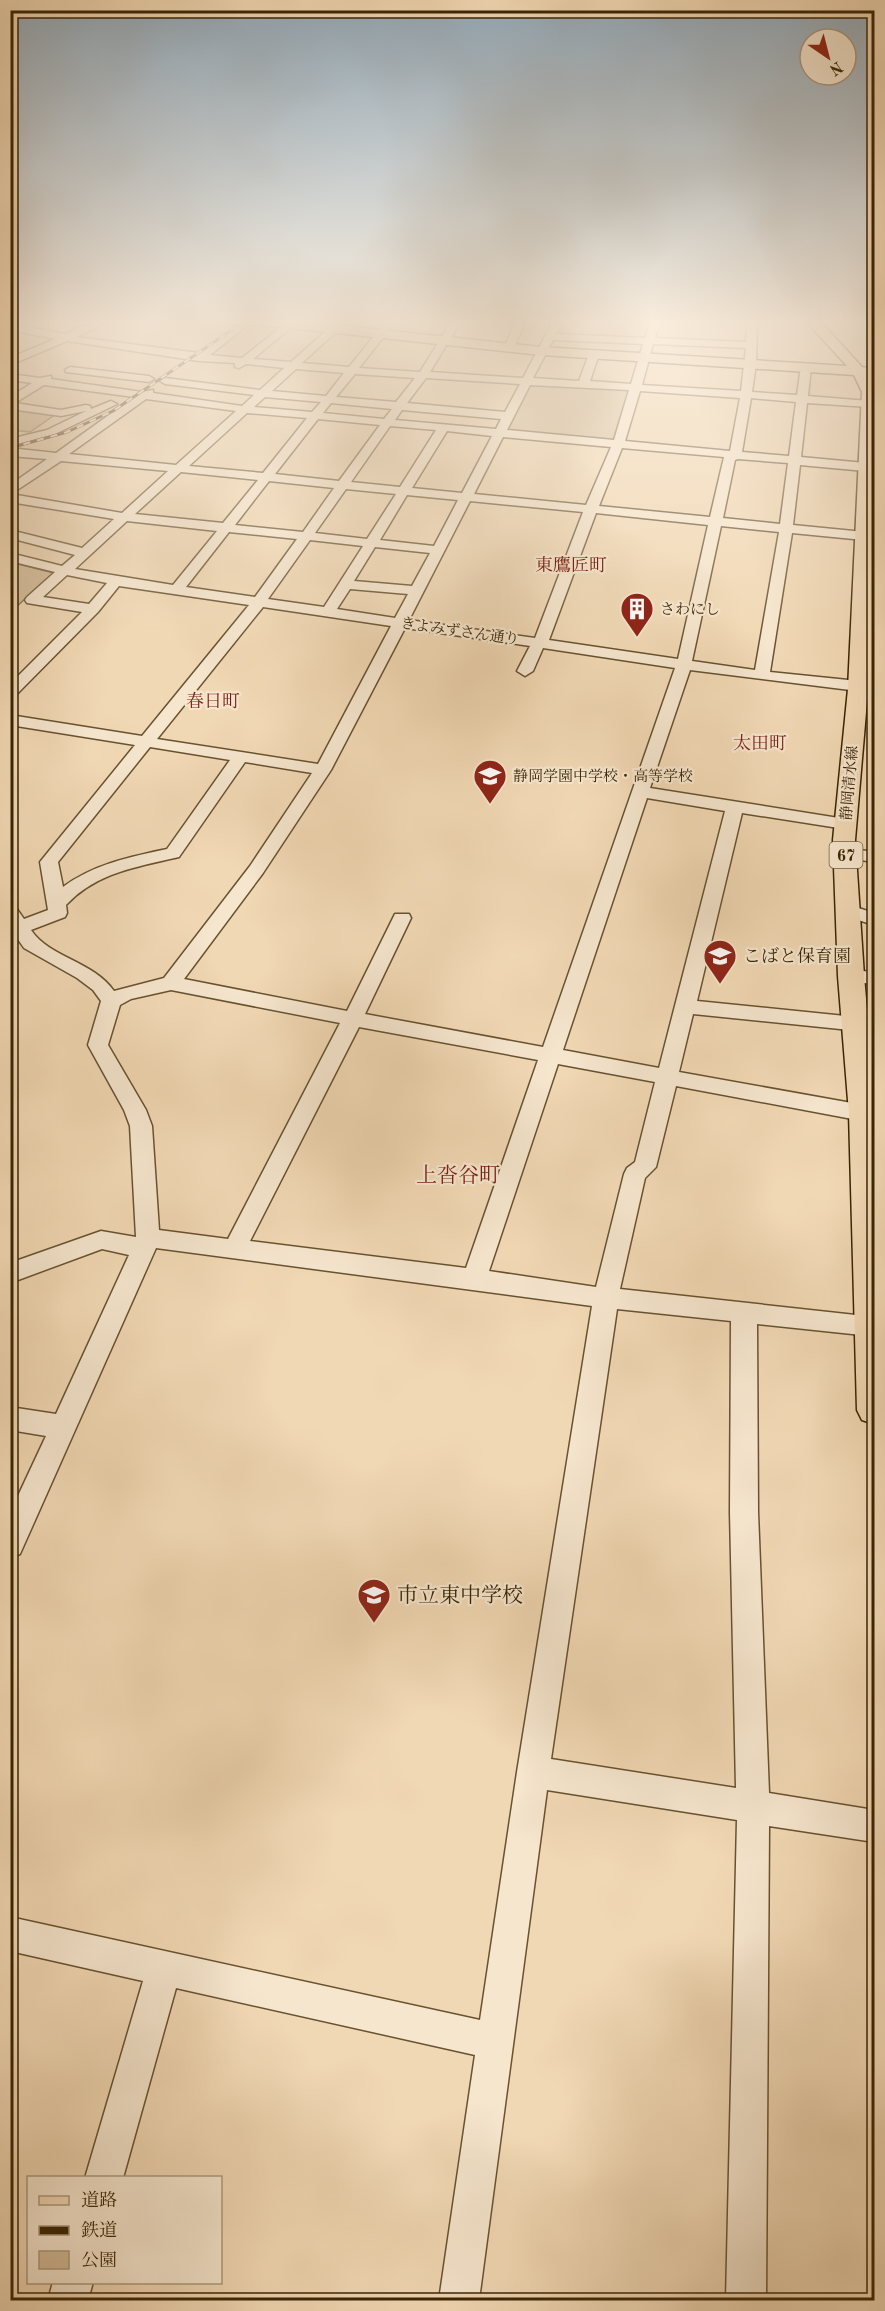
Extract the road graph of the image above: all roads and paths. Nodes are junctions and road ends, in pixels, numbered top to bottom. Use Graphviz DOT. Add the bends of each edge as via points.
graph roads {
  1 [pos="442,428"];
  2 [pos="56,429"];
  3 [pos="97,429"];
  4 [pos="221,429"];
  5 [pos="305,429"];
  6 [pos="382,429"];
  7 [pos="451,429"];
  8 [pos="500,429"];
  9 [pos="623,429"];
  10 [pos="738,429"];
  11 [pos="799,429"];
  12 [pos="870,429"];
  13 [pos="498,433"];
  14 [pos="10,443"];
  15 [pos="618,444"];
  16 [pos="10,452"];
  17 [pos="733,455"];
  18 [pos="58,457"];
  19 [pos="795,460"];
  20 [pos="868,468"];
  21 [pos="177,469"];
  22 [pos="266,477"];
  23 [pos="343,484"];
  24 [pos="10,491"];
  25 [pos="404,491"];
  26 [pos="10,498"];
  27 [pos="467,498"];
  28 [pos="591,510"];
  29 [pos="124,517"];
  30 [pos="717,522"];
  31 [pos="225,528"];
  32 [pos="786,529"];
  33 [pos="10,534"];
  34 [pos="306,536"];
  35 [pos="871,536"];
  36 [pos="372,543"];
  37 [pos="438,550"];
  38 [pos="84,553"];
  39 [pos="10,557"];
  40 [pos="64,571"];
  41 [pos="116,581"];
  42 [pos="346,584"];
  43 [pos="868,584"];
  44 [pos="177,589"];
  45 [pos="417,591"];
  46 [pos="259,602"];
  47 [pos="93,609"];
  48 [pos="328,612"];
  49 [pos="401,623"];
  50 [pos="540,642"];
  51 [pos="867,650"];
  52 [pos="684,664"];
  53 [pos="525,671"];
  54 [pos="762,675"];
  55 [pos="864,689"];
  56 [pos="10,693"];
  57 [pos="10,720"];
  58 [pos="148,742"];
  59 [pos="240,758"];
  60 [pos="323,770"];
  61 [pos="640,792"];
  62 [pos="735,807"];
  63 [pos="845,824"];
  64 [pos="846,853"];
  65 [pos="874,857"];
  66 [pos="57,904"];
  67 [pos="849,910"];
  68 [pos="402,918"];
  69 [pos="874,919"];
  70 [pos="16,920"];
  71 [pos="851,976"];
  72 [pos="874,978"];
  73 [pos="171,983"];
  74 [pos="111,1001"];
  75 [pos="684,1006"];
  76 [pos="353,1019"];
  77 [pos="855,1024"];
  78 [pos="874,1035"];
  79 [pos="551,1055"];
  80 [pos="666,1078"];
  81 [pos="863,1113"];
  82 [pos="869,1142"];
  83 [pos="146,1243"];
  84 [pos="234,1249"];
  85 [pos="10,1273"];
  86 [pos="474,1279"];
  87 [pos="606,1298"];
  88 [pos="744,1313"];
  89 [pos="871,1326"];
  90 [pos="874,1410"];
  91 [pos="10,1418"];
  92 [pos="63,1427"];
  93 [pos="10,1545"];
  94 [pos="533,1772"];
  95 [pos="753,1807"];
  96 [pos="874,1826"];
  97 [pos="10,1934"];
  98 [pos="164,1968"];
  99 [pos="495,2041"];
  100 [pos="105,2176"];
  101 [pos="73,2284"];
  102 [pos="68,2301"];
  103 [pos="459,2301"];
  104 [pos="746,2301"];
  1 -- 25 [label="street"];
  2 -- 14 [label="street"];
  3 -- 18 [label="street"];
  4 -- 21 [label="street"];
  5 -- 22 [label="street"];
  6 -- 23 [label="street"];
  7 -- 13 [label="street"];
  8 -- 13 [label="street"];
  9 -- 15 [label="street"];
  10 -- 17 [label="street"];
  11 -- 19 [label="street"];
  12 -- 20 [label="main road, 静岡清水線 / 67"];
  13 -- 15 [label="street"];
  13 -- 27 [label="street"];
  15 -- 17 [label="street"];
  15 -- 28 [label="street"];
  16 -- 18 [label="street"];
  17 -- 19 [label="street"];
  17 -- 30 [label="street"];
  18 -- 21 [label="street"];
  18 -- 24 [label="street"];
  19 -- 20 [label="street"];
  19 -- 32 [label="street"];
  20 -- 35 [label="main road, 静岡清水線 / 67"];
  21 -- 22 [label="street"];
  21 -- 29 [label="street"];
  22 -- 23 [label="street"];
  22 -- 31 [label="street"];
  23 -- 25 [label="street"];
  23 -- 34 [label="street"];
  25 -- 27 [label="street"];
  25 -- 36 [label="street"];
  26 -- 29 [label="street"];
  27 -- 28 [label="street"];
  27 -- 37 [label="street"];
  28 -- 30 [label="street"];
  28 -- 50 [label="street"];
  29 -- 31 [label="street"];
  29 -- 38 [label="street"];
  30 -- 32 [label="street"];
  30 -- 52 [label="street"];
  31 -- 34 [label="street"];
  31 -- 44 [label="street"];
  32 -- 35 [label="street"];
  32 -- 54 [label="street"];
  33 -- 38 [label="street"];
  34 -- 36 [label="street"];
  34 -- 46 [label="street"];
  35 -- 43 [label="main road, 静岡清水線 / 67"];
  36 -- 37 [label="street"];
  36 -- 42 [label="street"];
  37 -- 45 [label="street"];
  38 -- 40 [label="street"];
  39 -- 40 [label="street, きよみずさん通り"];
  40 -- 41 [label="street, きよみずさん通り"];
  40 -- 47 [label="street" via="32,600"];
  41 -- 44 [label="street, きよみずさん通り"];
  41 -- 47 [label="street"];
  42 -- 45 [label="street"];
  42 -- 48 [label="street"];
  43 -- 51 [label="main road, 静岡清水線 / 67"];
  44 -- 46 [label="street, きよみずさん通り"];
  45 -- 49 [label="street"];
  46 -- 48 [label="street, きよみずさん通り"];
  46 -- 58 [label="street"];
  47 -- 56 [label="street"];
  48 -- 49 [label="street, きよみずさん通り"];
  49 -- 50 [label="street, きよみずさん通り"];
  49 -- 60 [label="street"];
  50 -- 52 [label="street, きよみずさん通り"];
  50 -- 53 [label="street"];
  51 -- 55 [label="main road, 静岡清水線 / 67"];
  52 -- 54 [label="street, きよみずさん通り"];
  52 -- 61 [label="street"];
  54 -- 55 [label="street, きよみずさん通り"];
  55 -- 63 [label="main road, 静岡清水線 / 67"];
  57 -- 58 [label="street"];
  58 -- 59 [label="street"];
  58 -- 66 [label="street" via="49,862"];
  59 -- 60 [label="street"];
  59 -- 66 [label="street" via="173,853 108,868 68,890"];
  60 -- 73 [label="street" via="257,869"];
  61 -- 62 [label="street"];
  61 -- 79 [label="street"];
  62 -- 63 [label="street"];
  62 -- 75 [label="street"];
  63 -- 64 [label="main road, 静岡清水線 / 67"];
  64 -- 65 [label="street"];
  64 -- 67 [label="main road, 静岡清水線 / 67"];
  66 -- 70 [label="street" via="58,914"];
  67 -- 69 [label="street"];
  67 -- 71 [label="main road, 静岡清水線 / 67"];
  68 -- 76 [label="street"];
  70 -- 74 [label="street" via="31,944 84,973 100,985"];
  71 -- 72 [label="street"];
  71 -- 77 [label="main road, 静岡清水線 / 67"];
  73 -- 74 [label="street"];
  73 -- 76 [label="street"];
  74 -- 83 [label="street" via="98,1045 141,1126"];
  75 -- 77 [label="street"];
  75 -- 80 [label="street"];
  76 -- 79 [label="street"];
  76 -- 84 [label="street"];
  77 -- 78 [label="street"];
  77 -- 81 [label="main road, 静岡清水線 / 67"];
  79 -- 80 [label="street"];
  79 -- 86 [label="street"];
  80 -- 81 [label="street"];
  80 -- 87 [label="street" via="645,1167 635,1174"];
  81 -- 82 [label="main road, 静岡清水線 / 67"];
  82 -- 89 [label="main road, 静岡清水線 / 67"];
  83 -- 84 [label="street"];
  83 -- 85 [label="street" via="101,1240"];
  83 -- 92 [label="street"];
  84 -- 86 [label="street"];
  86 -- 87 [label="street"];
  87 -- 88 [label="street"];
  87 -- 94 [label="street"];
  88 -- 89 [label="street"];
  88 -- 95 [label="street" via="744,1512"];
  89 -- 90 [label="main road, 静岡清水線 / 67"];
  91 -- 92 [label="street"];
  92 -- 93 [label="street"];
  94 -- 95 [label="street"];
  94 -- 99 [label="street"];
  95 -- 96 [label="street"];
  95 -- 104 [label="street"];
  97 -- 98 [label="street"];
  98 -- 99 [label="street"];
  98 -- 100 [label="street"];
  99 -- 103 [label="street"];
  101 -- 102 [label="street"];
}
